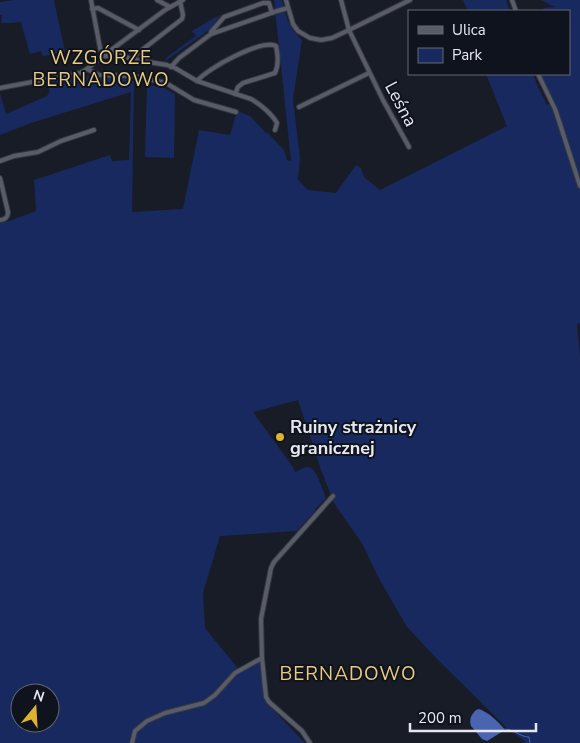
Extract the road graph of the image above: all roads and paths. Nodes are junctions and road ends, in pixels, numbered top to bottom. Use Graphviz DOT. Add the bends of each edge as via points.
graph roads {
  1 [pos="91,0"];
  2 [pos="157,0"];
  3 [pos="286,0"];
  4 [pos="341,0"];
  5 [pos="410,0"];
  6 [pos="181,1"];
  7 [pos="170,7"];
  8 [pos="288,8"];
  9 [pos="92,9"];
  10 [pos="272,13"];
  11 [pos="139,30"];
  12 [pos="349,30"];
  13 [pos="211,34"];
  14 [pos="103,56"];
  15 [pos="134,59"];
  16 [pos="171,67"];
  17 [pos="87,69"];
  18 [pos="369,73"];
  19 [pos="538,75"];
  20 [pos="197,81"];
  21 [pos="0,88"];
  22 [pos="235,94"];
  23 [pos="299,107"];
  24 [pos="236,112"];
  25 [pos="94,130"];
  26 [pos="275,130"];
  27 [pos="409,147"];
  28 [pos="0,160"];
  29 [pos="0,178"];
  30 [pos="580,186"];
  31 [pos="0,220"];
  32 [pos="333,496"];
  33 [pos="262,658"];
  34 [pos="132,743"];
  35 [pos="310,743"];
  1 -- 9 [label="street"];
  2 -- 7 [label="street"];
  3 -- 8 [label="street"];
  4 -- 12 [label="street, Leśna"];
  5 -- 12 [label="street"];
  6 -- 7 [label="street"];
  6 -- 15 [label="street" via="182,19"];
  7 -- 11 [label="street"];
  8 -- 10 [label="street"];
  8 -- 12 [label="street" via="295,27 310,38 327,39"];
  9 -- 11 [label="street" via="98,8"];
  9 -- 14 [label="street"];
  10 -- 13 [label="street"];
  10 -- 13 [label="street" via="268,3 263,2 224,17"];
  11 -- 14 [label="street"];
  12 -- 18 [label="street, Leśna"];
  13 -- 16 [label="street"];
  14 -- 15 [label="street" via="118,52"];
  14 -- 17 [label="street"];
  15 -- 16 [label="street"];
  16 -- 20 [label="street"];
  17 -- 21 [label="street"];
  17 -- 24 [label="street" via="99,75 134,76 166,83 194,100"];
  18 -- 23 [label="street, Leśna"];
  18 -- 27 [label="street, Leśna"];
  19 -- 30 [label="street" via="555,109"];
  20 -- 22 [label="street"];
  20 -- 22 [label="street" via="235,56 270,44 276,46 278,64 275,73 240,85"];
  22 -- 26 [label="street" via="256,102 274,118"];
  25 -- 28 [label="street" via="38,152"];
  29 -- 31 [label="street" via="8,209 8,216"];
  32 -- 33 [label="street" via="278,556 271,568 261,619"];
  33 -- 34 [label="street" via="235,673 204,703 147,721 135,731"];
  33 -- 35 [label="street" via="266,697 302,731"];
}
